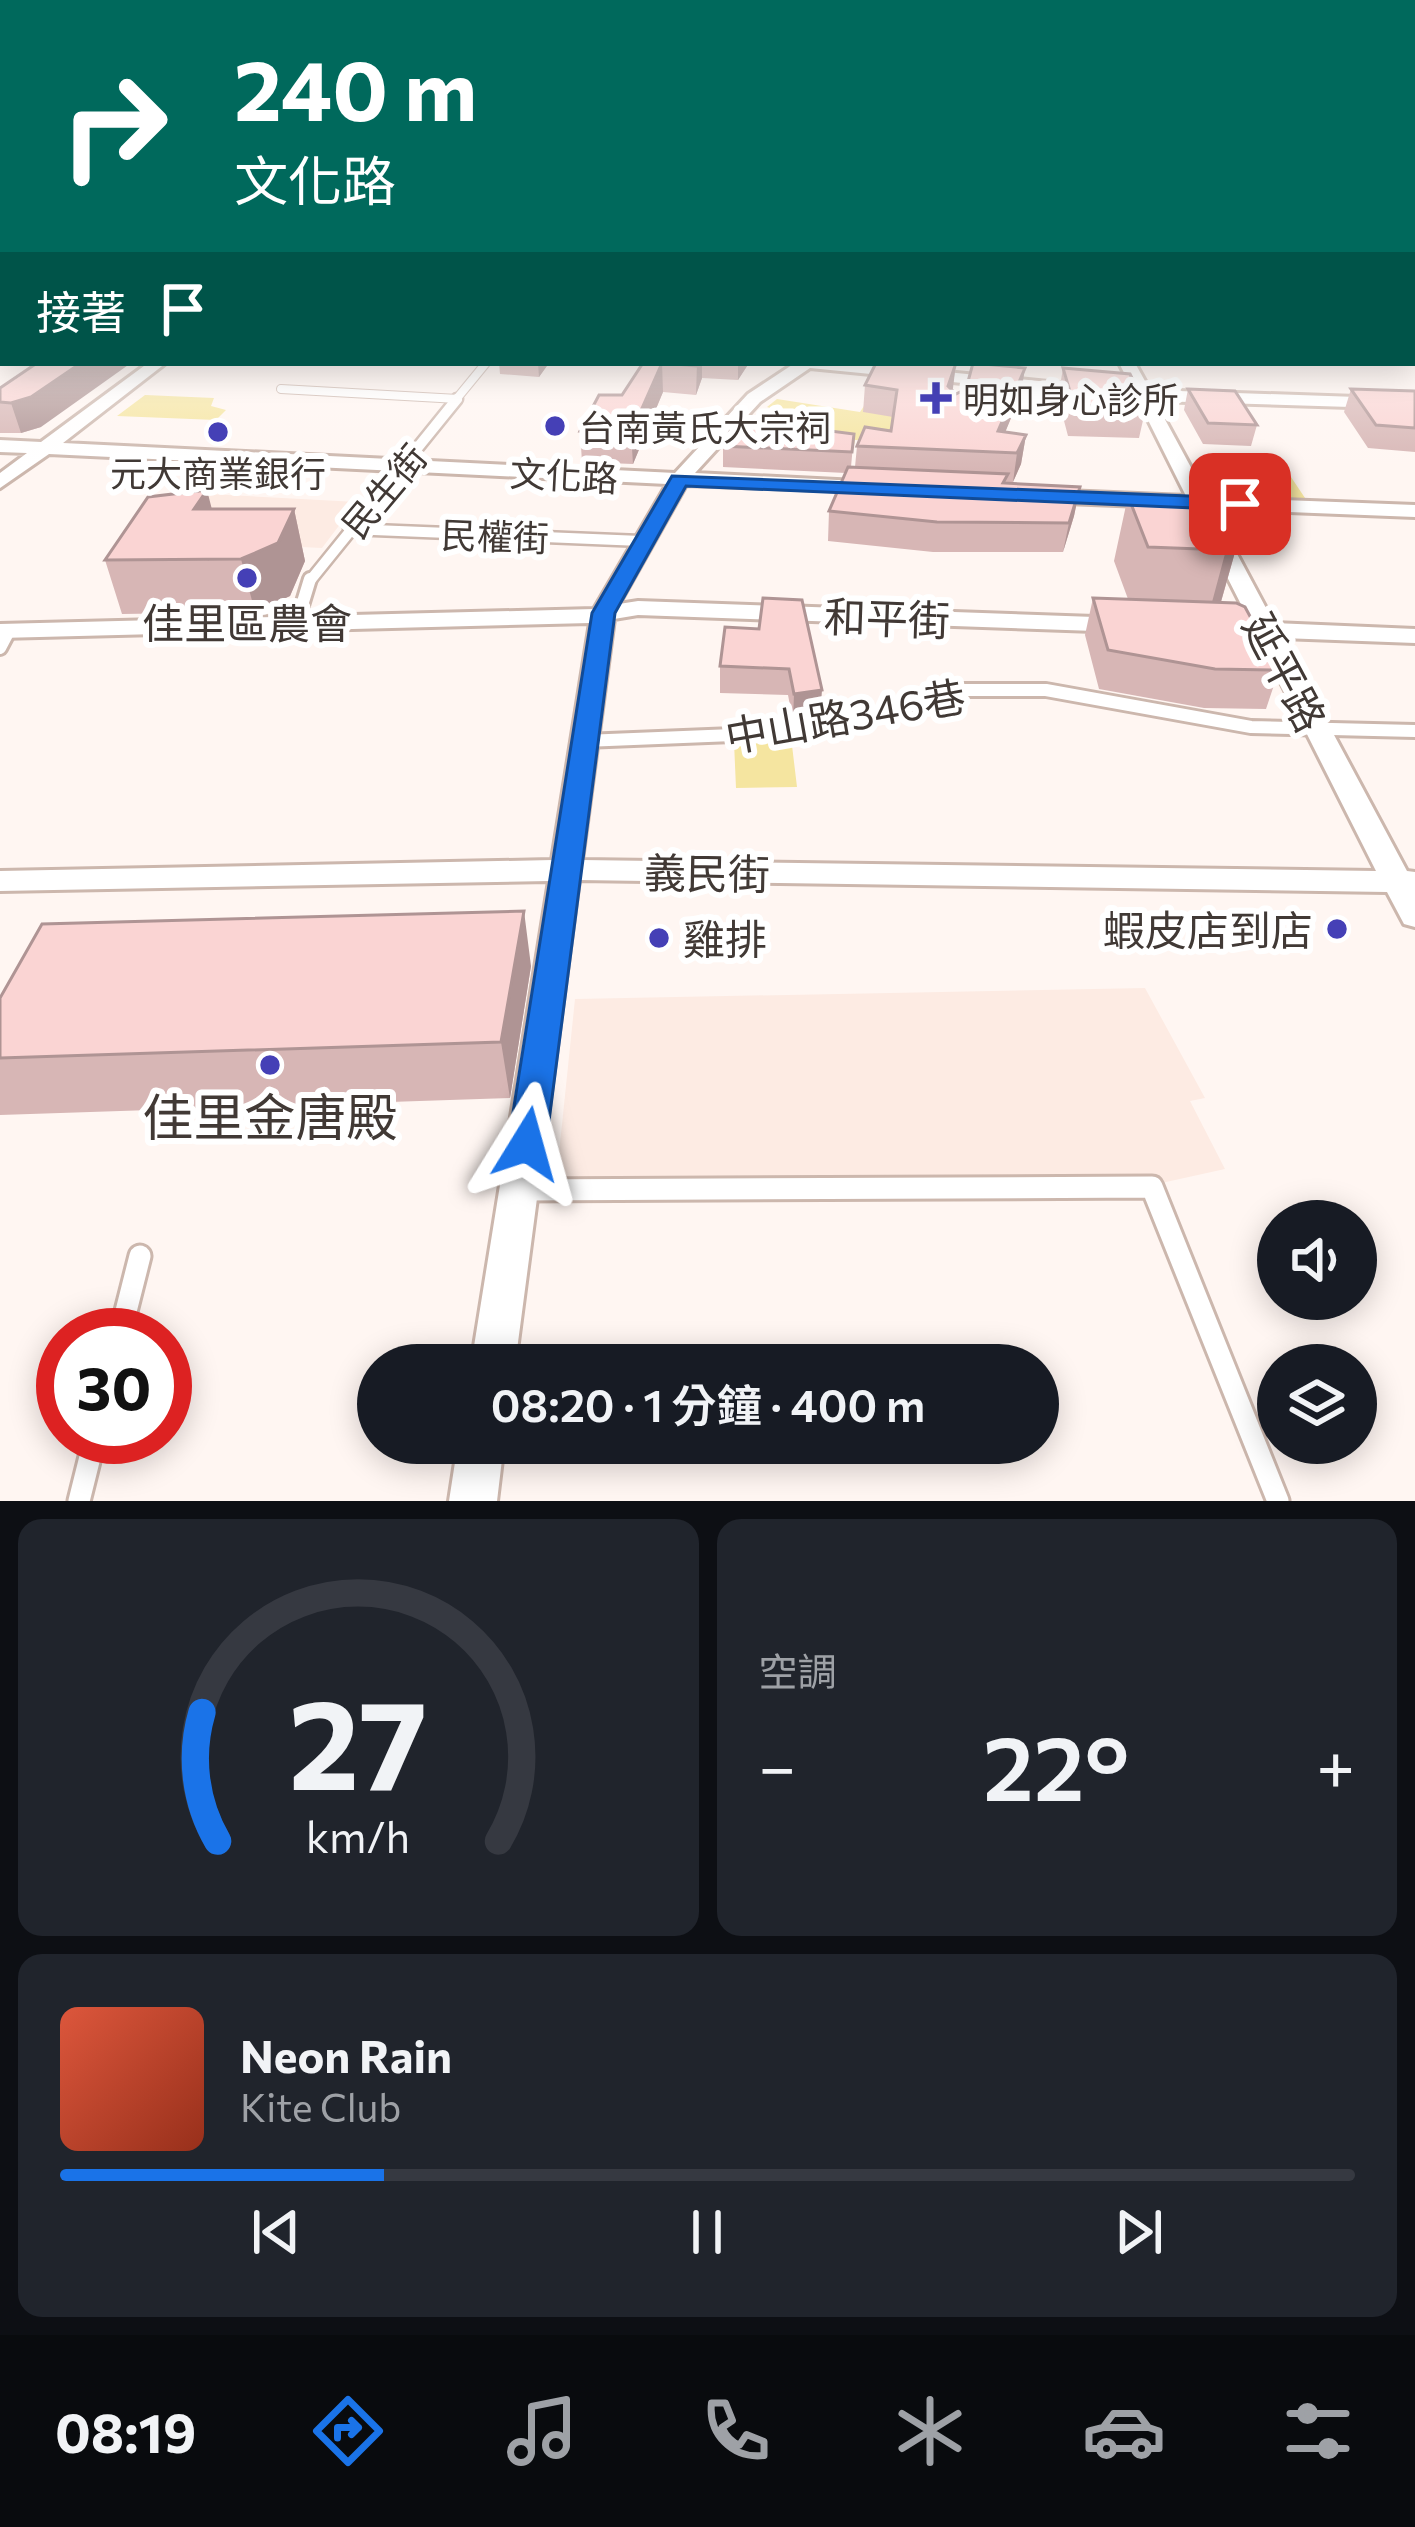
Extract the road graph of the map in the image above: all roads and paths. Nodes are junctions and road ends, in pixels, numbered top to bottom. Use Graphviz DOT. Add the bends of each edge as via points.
graph roads {
  1 [pos="154,366"];
  2 [pos="484,366"];
  3 [pos="802,366"];
  4 [pos="826,366"];
  5 [pos="1128,366"];
  6 [pos="281,389"];
  7 [pos="1143,396"];
  8 [pos="458,399"];
  9 [pos="1415,404"];
  10 [pos="0,446"];
  11 [pos="45,448"];
  12 [pos="406,466"];
  13 [pos="679,480"];
  14 [pos="0,482"];
  15 [pos="891,489"];
  16 [pos="1008,494"];
  17 [pos="1196,503"];
  18 [pos="1415,511"];
  19 [pos="349,529"];
  20 [pos="641,541"];
  21 [pos="604,613"];
  22 [pos="296,625"];
  23 [pos="1147,626"];
  24 [pos="1193,627"];
  25 [pos="1264,629"];
  26 [pos="1415,636"];
  27 [pos="3,637"];
  28 [pos="1415,731"];
  29 [pos="1318,732"];
  30 [pos="584,741"];
  31 [pos="565,870"];
  32 [pos="0,881"];
  33 [pos="1406,881"];
  34 [pos="1415,916"];
  35 [pos="520,1190"];
  36 [pos="140,1256"];
  37 [pos="127,1308"];
  38 [pos="497,1344"];
  39 [pos="88,1464"];
  40 [pos="478,1464"];
  41 [pos="79,1501"];
  42 [pos="472,1501"];
  43 [pos="1278,1501"];
  1 -- 11 [label="street"];
  2 -- 8 [label="lane, 民生街"];
  3 -- 13 [label="street" via="754,398"];
  4 -- 7 [label="street" via="962,387"];
  5 -- 7 [label="street, 延平路"];
  6 -- 8 [label="lane"];
  7 -- 9 [label="street"];
  7 -- 17 [label="street, 延平路"];
  8 -- 12 [label="lane, 民生街"];
  10 -- 11 [label="street, 文化路"];
  11 -- 12 [label="street, 文化路"];
  11 -- 14 [label="street"];
  12 -- 13 [label="street, 文化路"];
  12 -- 19 [label="lane, 民生街"];
  13 -- 15 [label="street, 文化路"];
  13 -- 20 [label="street"];
  16 -- 17 [label="street"];
  17 -- 18 [label="street"];
  17 -- 25 [label="street, 延平路"];
  19 -- 20 [label="lane, 民權街"];
  19 -- 22 [label="lane, 民生街" via="310,579"];
  20 -- 21 [label="street"];
  21 -- 22 [label="street, 和平街"];
  21 -- 23 [label="street, 和平街"];
  21 -- 30 [label="street"];
  22 -- 27 [label="street, 和平街"];
  24 -- 25 [label="street"];
  25 -- 26 [label="street"];
  25 -- 29 [label="street, 延平路"];
  28 -- 29 [label="lane, 中山路346巷"];
  29 -- 30 [label="lane, 中山路346巷" via="1046,690 963,690 857,722 782,733"];
  29 -- 33 [label="street, 延平路"];
  30 -- 31 [label="street"];
  31 -- 32 [label="street, 義民街"];
  31 -- 33 [label="street, 義民街"];
  31 -- 35 [label="street"];
  33 -- 34 [label="street, 延平路"];
  35 -- 38 [label="street"];
  35 -- 43 [label="lane" via="1152,1187"];
  36 -- 37 [label="lane"];
  39 -- 41 [label="lane"];
  40 -- 42 [label="street"];
}
